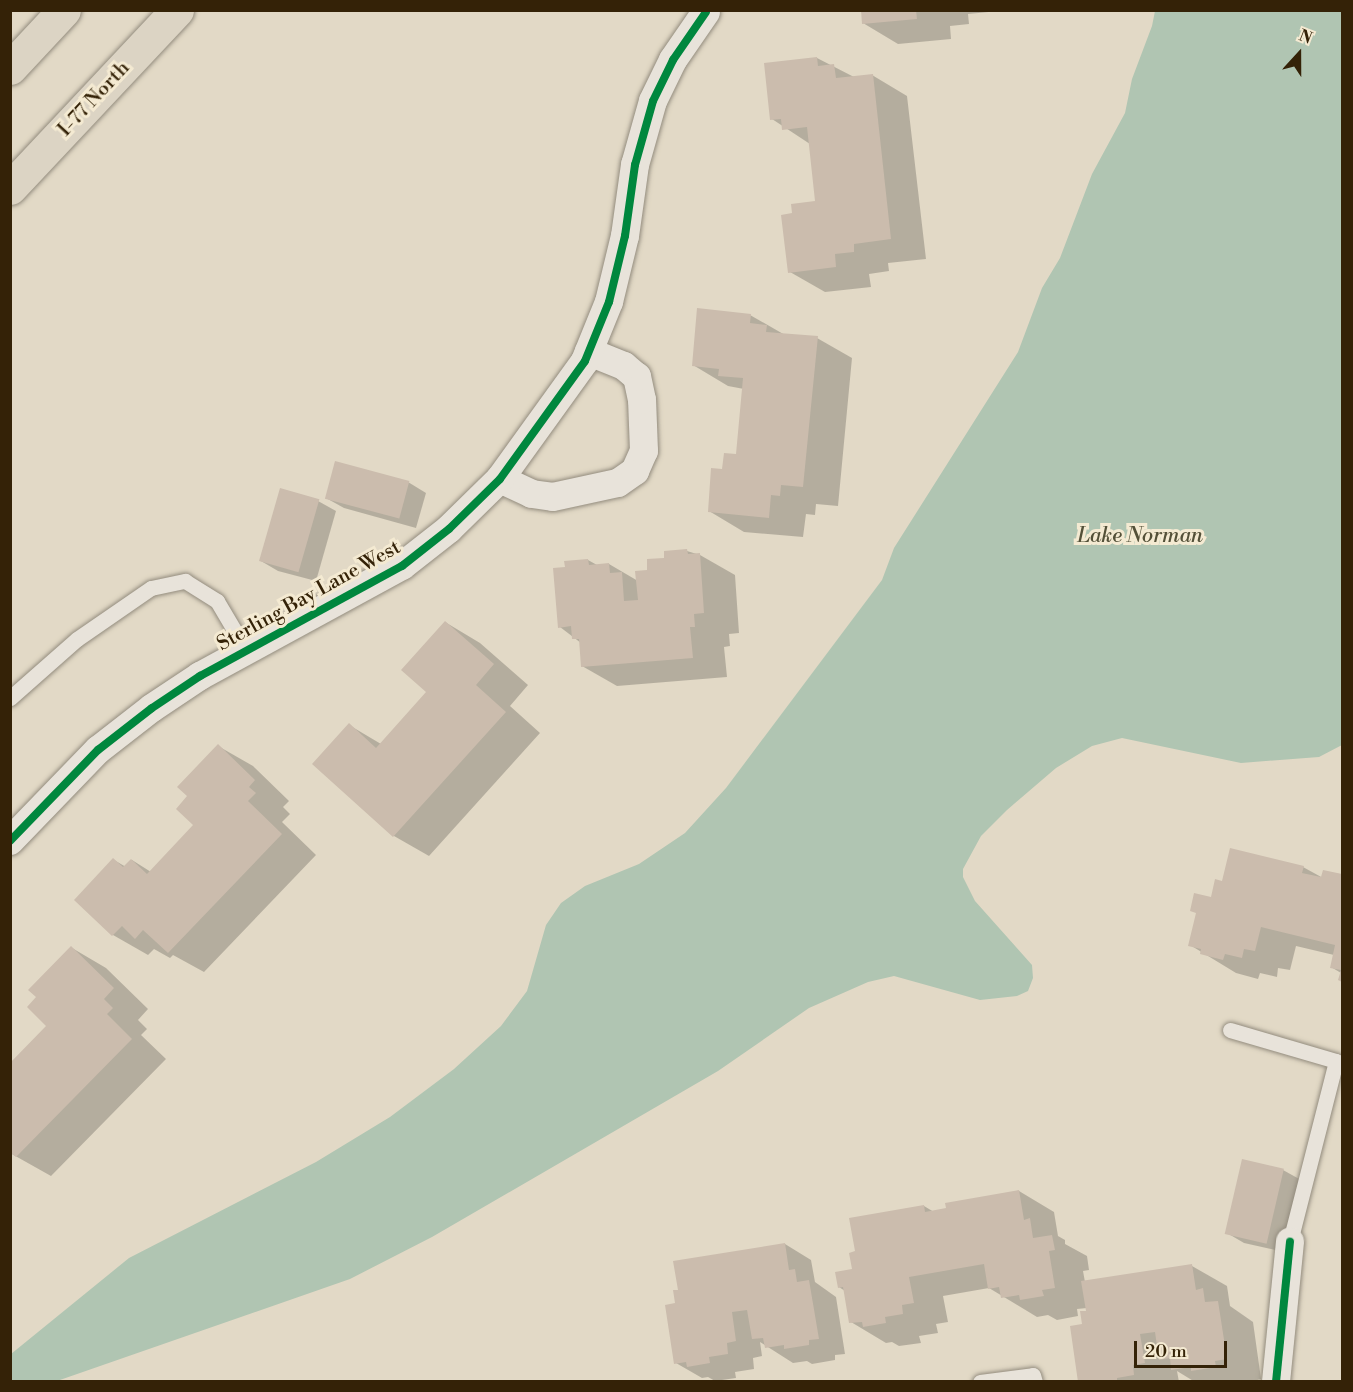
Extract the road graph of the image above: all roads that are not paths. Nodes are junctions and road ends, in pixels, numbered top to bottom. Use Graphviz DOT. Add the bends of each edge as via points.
graph roads {
  1 [pos="64,10"];
  2 [pos="177,10"];
  3 [pos="707,11"];
  4 [pos="10,68"];
  5 [pos="10,188"];
  6 [pos="589,352"];
  7 [pos="500,479"];
  8 [pos="246,651"];
  9 [pos="10,698"];
  10 [pos="10,841"];
  11 [pos="1230,1030"];
  12 [pos="1290,1242"];
  13 [pos="980,1382"];
  14 [pos="1035,1382"];
  15 [pos="1276,1382"];
  1 -- 4 [label="highway"];
  2 -- 5 [label="highway, I-77 North"];
  3 -- 6 [label="street, Sterling Bay Lane West" via="674,60 653,101 609,302"];
  6 -- 7 [label="street, Sterling Bay Lane West"];
  6 -- 7 [label="street" via="624,366 637,377 644,451 635,471 618,483 553,496 532,494"];
  7 -- 8 [label="street, Sterling Bay Lane West" via="449,529 402,566"];
  8 -- 9 [label="lane" via="217,601 185,581 151,588 77,639"];
  8 -- 10 [label="street, Sterling Bay Lane West" via="152,708 98,750"];
  11 -- 12 [label="lane" via="1336,1060"];
  12 -- 15 [label="street"];
  13 -- 14 [label="lane" via="1033,1375"];
}
